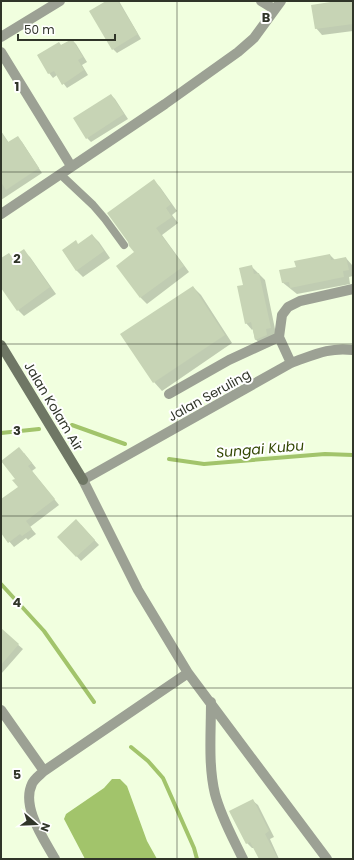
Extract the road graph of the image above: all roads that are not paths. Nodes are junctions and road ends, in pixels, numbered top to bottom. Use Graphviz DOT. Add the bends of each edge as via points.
graph roads {
  1 [pos="60,1"];
  2 [pos="262,1"];
  3 [pos="278,5"];
  4 [pos="1,36"];
  5 [pos="1,52"];
  6 [pos="71,166"];
  7 [pos="60,174"];
  8 [pos="1,214"];
  9 [pos="124,245"];
  10 [pos="353,289"];
  11 [pos="279,337"];
  12 [pos="1,345"];
  13 [pos="353,350"];
  14 [pos="291,364"];
  15 [pos="169,394"];
  16 [pos="83,480"];
  17 [pos="188,673"];
  18 [pos="211,702"];
  19 [pos="1,710"];
  20 [pos="44,771"];
  21 [pos="55,859"];
  22 [pos="243,859"];
  23 [pos="327,859"];
  1 -- 4 [label="street"];
  2 -- 3 [label="street"];
  3 -- 6 [label="street" via="254,38 238,52"];
  5 -- 6 [label="street"];
  6 -- 7 [label="street"];
  7 -- 8 [label="street"];
  7 -- 9 [label="lane" via="93,205"];
  10 -- 11 [label="street" via="300,301 288,307 282,315"];
  11 -- 14 [label="street"];
  11 -- 15 [label="street" via="229,360"];
  12 -- 16 [label="street, Jalan Kolam Air"];
  13 -- 14 [label="street, Jalan Seruling" via="326,350"];
  14 -- 16 [label="street, Jalan Seruling"];
  16 -- 17 [label="street" via="138,590"];
  17 -- 18 [label="street"];
  17 -- 20 [label="street"];
  18 -- 22 [label="street" via="211,754 215,794"];
  18 -- 23 [label="street"];
  19 -- 20 [label="street"];
  20 -- 21 [label="street" via="32,783 28,796 30,808"];
}
